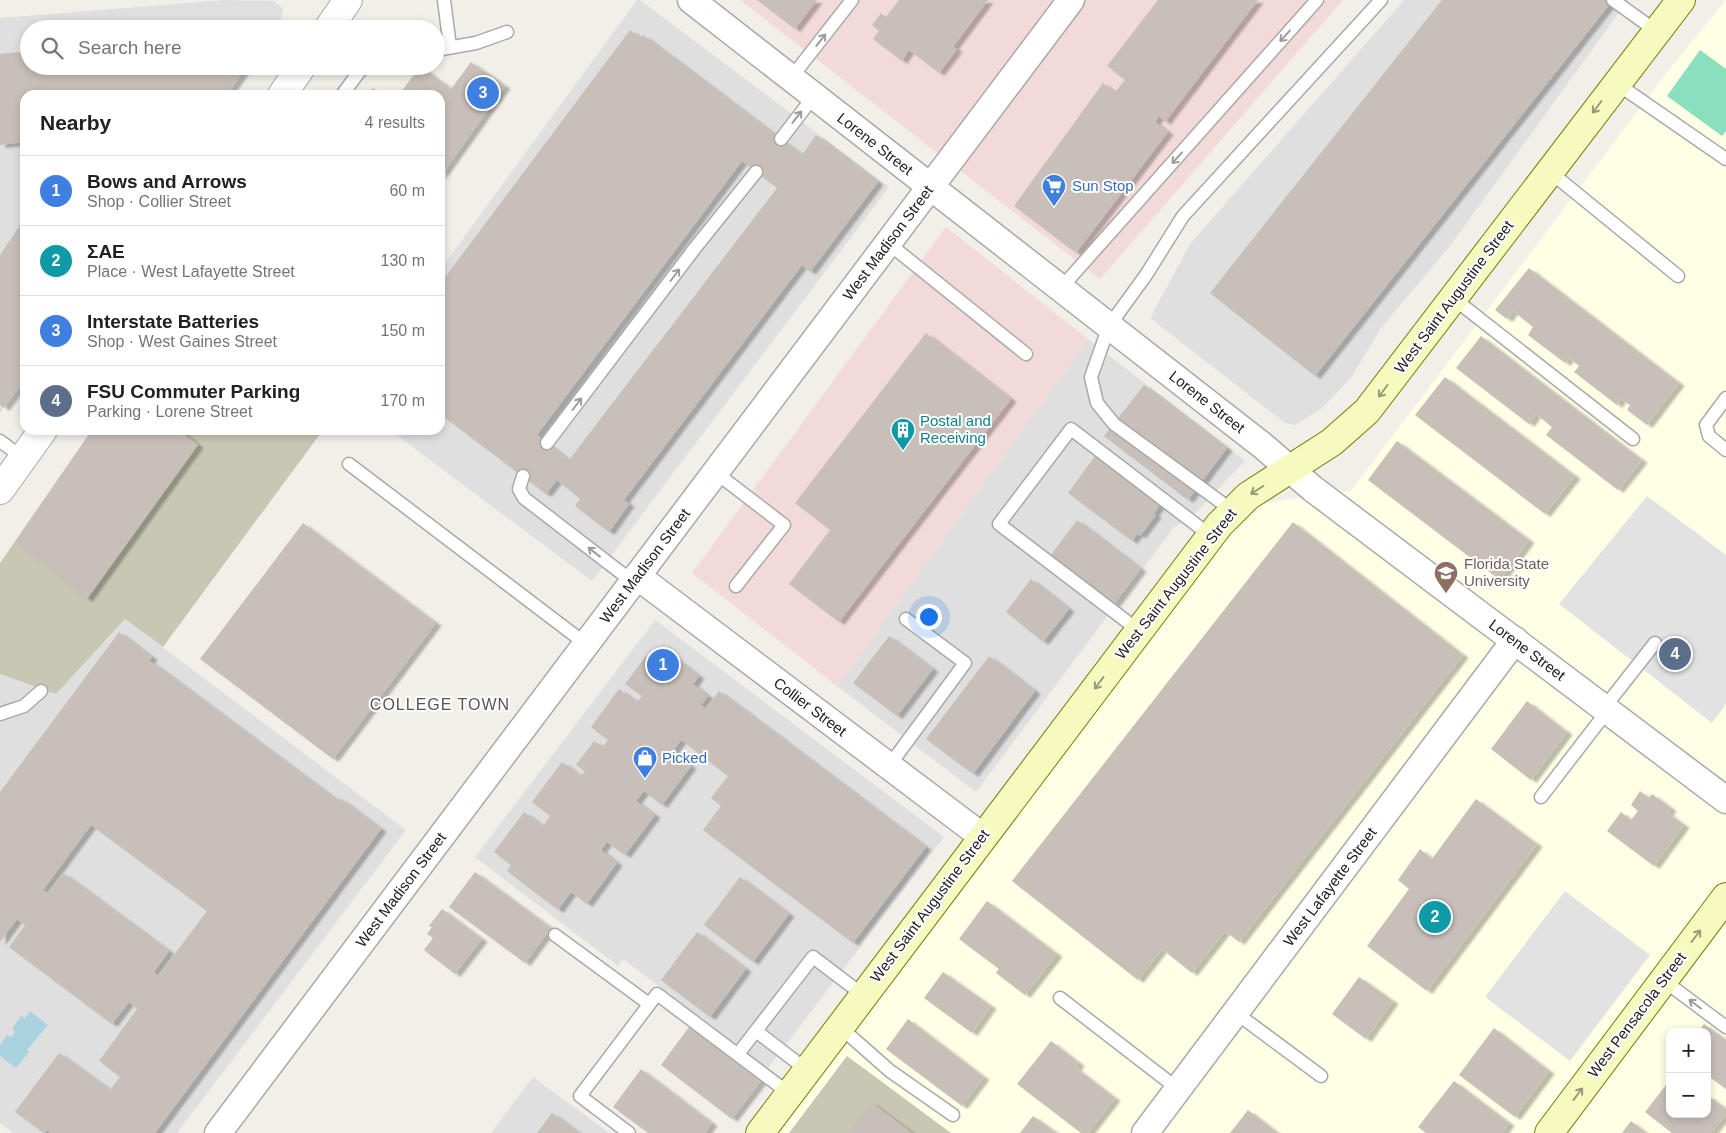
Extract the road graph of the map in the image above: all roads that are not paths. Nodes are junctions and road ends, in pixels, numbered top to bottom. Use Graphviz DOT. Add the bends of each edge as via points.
graph roads {
  1 [pos="348,0"];
  2 [pos="444,0"];
  3 [pos="691,0"];
  4 [pos="852,0"];
  5 [pos="1071,0"];
  6 [pos="1317,0"];
  7 [pos="1381,0"];
  8 [pos="1613,0"];
  9 [pos="1681,0"];
  10 [pos="334,20"];
  11 [pos="1656,31"];
  12 [pos="507,32"];
  13 [pos="450,47"];
  14 [pos="445,48"];
  15 [pos="296,75"];
  16 [pos="356,75"];
  17 [pos="791,78"];
  18 [pos="1616,83"];
  19 [pos="285,90"];
  20 [pos="345,90"];
  21 [pos="814,96"];
  22 [pos="781,139"];
  23 [pos="1726,159"];
  24 [pos="1549,171"];
  25 [pos="756,172"];
  26 [pos="931,187"];
  27 [pos="888,243"];
  28 [pos="1678,276"];
  29 [pos="1061,288"];
  30 [pos="1453,298"];
  31 [pos="1109,326"];
  32 [pos="1026,354"];
  33 [pos="1726,398"];
  34 [pos="40,435"];
  35 [pos="1633,439"];
  36 [pos="0,441"];
  37 [pos="547,443"];
  38 [pos="1726,450"];
  39 [pos="24,458"];
  40 [pos="349,464"];
  41 [pos="1291,470"];
  42 [pos="716,472"];
  43 [pos="523,476"];
  44 [pos="0,490"];
  45 [pos="1232,511"];
  46 [pos="1211,536"];
  47 [pos="635,579"];
  48 [pos="736,586"];
  49 [pos="906,619"];
  50 [pos="1138,630"];
  51 [pos="1515,640"];
  52 [pos="1655,643"];
  53 [pos="586,644"];
  54 [pos="41,691"];
  55 [pos="1606,709"];
  56 [pos="0,714"];
  57 [pos="888,766"];
  58 [pos="1541,797"];
  59 [pos="1726,800"];
  60 [pos="983,837"];
  61 [pos="1726,896"];
  62 [pos="556,935"];
  63 [pos="1663,980"];
  64 [pos="863,995"];
  65 [pos="1060,998"];
  66 [pos="649,1004"];
  67 [pos="1236,1012"];
  68 [pos="840,1027"];
  69 [pos="1726,1027"];
  70 [pos="756,1031"];
  71 [pos="738,1054"];
  72 [pos="808,1070"];
  73 [pos="1322,1076"];
  74 [pos="1178,1089"];
  75 [pos="790,1094"];
  76 [pos="953,1115"];
  77 [pos="1555,1131"];
  78 [pos="218,1133"];
  79 [pos="629,1133"];
  80 [pos="760,1133"];
  81 [pos="1145,1133"];
  1 -- 10 [label="street"];
  2 -- 13 [label="lane"];
  3 -- 17 [label="street, Lorene Street"];
  17 -- 4 [label="lane, one-way"];
  5 -- 26 [label="street, West Madison Street"];
  6 -- 29 [label="lane, one-way"];
  7 -- 31 [label="lane" via="1183,216"];
  8 -- 11 [label="lane"];
  9 -- 11 [label="main road, West Saint Augustine Street"];
  11 -- 18 [label="main road, West Saint Augustine Street"];
  12 -- 13 [label="lane" via="476,43"];
  13 -- 14 [label="lane"];
  15 -- 19 [label="street"];
  16 -- 20 [label="lane"];
  17 -- 21 [label="street, Lorene Street"];
  18 -- 23 [label="lane"];
  18 -- 24 [label="main road, West Saint Augustine Street, one-way"];
  22 -- 21 [label="lane, one-way"];
  21 -- 26 [label="street, Lorene Street"];
  24 -- 28 [label="lane"];
  24 -- 30 [label="main road, West Saint Augustine Street"];
  37 -- 25 [label="lane, one-way"];
  26 -- 27 [label="street, West Madison Street"];
  26 -- 29 [label="street, Lorene Street"];
  27 -- 32 [label="lane"];
  27 -- 42 [label="street, West Madison Street"];
  29 -- 31 [label="street, Lorene Street"];
  30 -- 35 [label="lane"];
  30 -- 41 [label="main road, West Saint Augustine Street, one-way" via="1357,422"];
  31 -- 41 [label="street, Lorene Street"];
  31 -- 45 [label="lane" via="1091,377 1097,403 1114,424"];
  33 -- 38 [label="lane" via="1706,425 1708,436"];
  34 -- 39 [label="street"];
  36 -- 39 [label="lane"];
  39 -- 44 [label="street"];
  40 -- 53 [label="lane"];
  41 -- 45 [label="main road, West Saint Augustine Street, one-way" via="1248,496"];
  41 -- 51 [label="street, Lorene Street"];
  42 -- 47 [label="street, West Madison Street"];
  42 -- 48 [label="lane" via="784,524"];
  47 -- 43 [label="lane, one-way" via="524,498 519,489"];
  45 -- 46 [label="main road, West Saint Augustine Street"];
  46 -- 50 [label="main road, West Saint Augustine Street"];
  46 -- 50 [label="lane" via="1071,430 999,524"];
  47 -- 53 [label="street, West Madison Street"];
  47 -- 57 [label="street, Collier Street"];
  49 -- 57 [label="lane" via="965,663"];
  50 -- 60 [label="main road, West Saint Augustine Street, one-way"];
  51 -- 55 [label="street, Lorene Street"];
  51 -- 67 [label="street, West Lafayette Street"];
  52 -- 55 [label="lane"];
  53 -- 78 [label="street, West Madison Street"];
  54 -- 56 [label="lane" via="24,706"];
  55 -- 58 [label="lane"];
  55 -- 59 [label="street, Lorene Street"];
  57 -- 60 [label="street, Collier Street"];
  60 -- 64 [label="main road, West Saint Augustine Street"];
  63 -- 61 [label="main road, West Pensacola Street, one-way"];
  62 -- 66 [label="lane"];
  69 -- 63 [label="lane, one-way"];
  77 -- 63 [label="main road, West Pensacola Street, one-way"];
  64 -- 68 [label="main road, West Saint Augustine Street"];
  64 -- 70 [label="lane" via="813,957"];
  65 -- 74 [label="lane"];
  66 -- 71 [label="lane" via="657,994"];
  66 -- 79 [label="lane" via="580,1096"];
  67 -- 73 [label="lane"];
  67 -- 74 [label="street, West Lafayette Street"];
  68 -- 72 [label="main road, West Saint Augustine Street"];
  68 -- 76 [label="lane" via="890,1071"];
  70 -- 71 [label="lane"];
  70 -- 72 [label="lane"];
  71 -- 75 [label="lane"];
  72 -- 75 [label="main road, West Saint Augustine Street"];
  74 -- 81 [label="street, West Lafayette Street"];
  75 -- 80 [label="main road, West Saint Augustine Street"];
}
